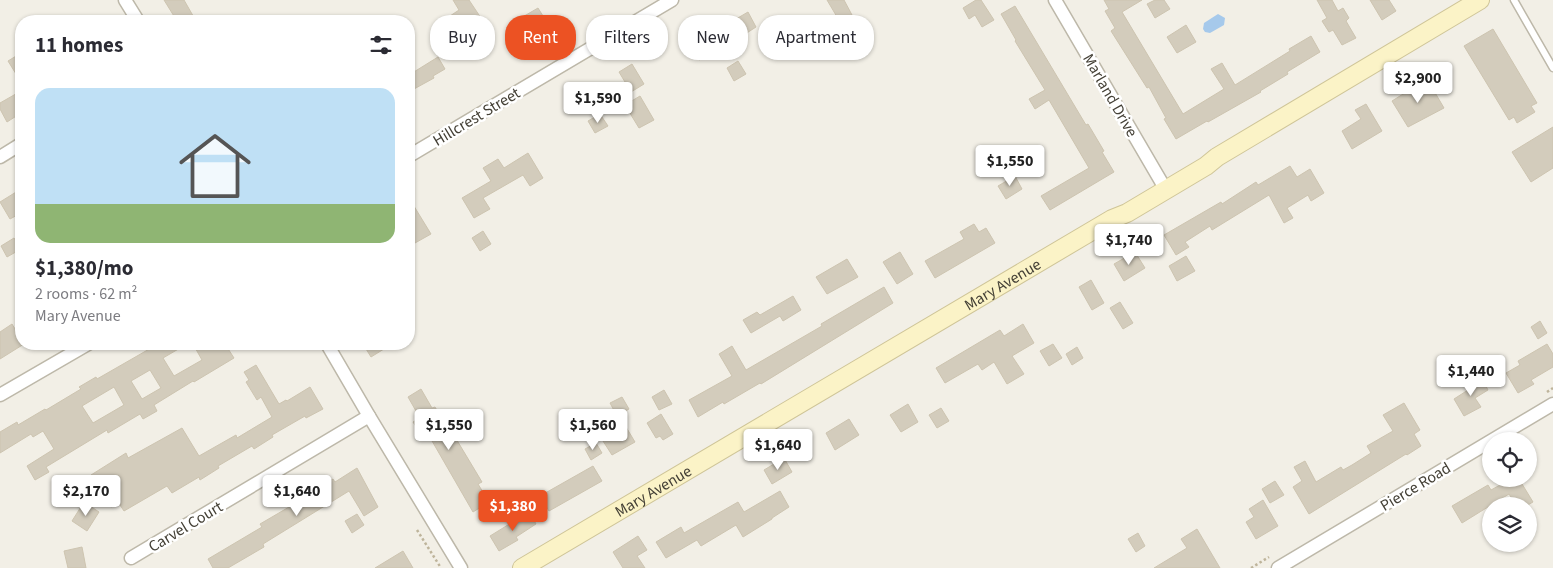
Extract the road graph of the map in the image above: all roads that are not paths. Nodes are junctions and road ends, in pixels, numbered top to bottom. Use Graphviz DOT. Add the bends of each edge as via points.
graph roads {
  1 [pos="125,0"];
  2 [pos="672,0"];
  3 [pos="1055,0"];
  4 [pos="1480,0"];
  5 [pos="1514,0"];
  6 [pos="134,15"];
  7 [pos="1553,68"];
  8 [pos="15,148"];
  9 [pos="415,152"];
  10 [pos="0,157"];
  11 [pos="1166,190"];
  12 [pos="78,350"];
  13 [pos="330,350"];
  14 [pos="0,395"];
  15 [pos="1553,404"];
  16 [pos="369,416"];
  17 [pos="131,558"];
  18 [pos="461,568"];
  19 [pos="522,568"];
  20 [pos="1278,568"];
  1 -- 6 [label="street"];
  2 -- 9 [label="street, Hillcrest Street"];
  3 -- 11 [label="street, Marland Drive"];
  4 -- 11 [label="street, Mary Avenue"];
  5 -- 7 [label="lane"];
  8 -- 10 [label="street"];
  11 -- 19 [label="street, Mary Avenue"];
  12 -- 14 [label="street"];
  13 -- 16 [label="street"];
  15 -- 20 [label="street, Pierce Road"];
  16 -- 17 [label="street, Carvel Court"];
  16 -- 18 [label="street"];
}
